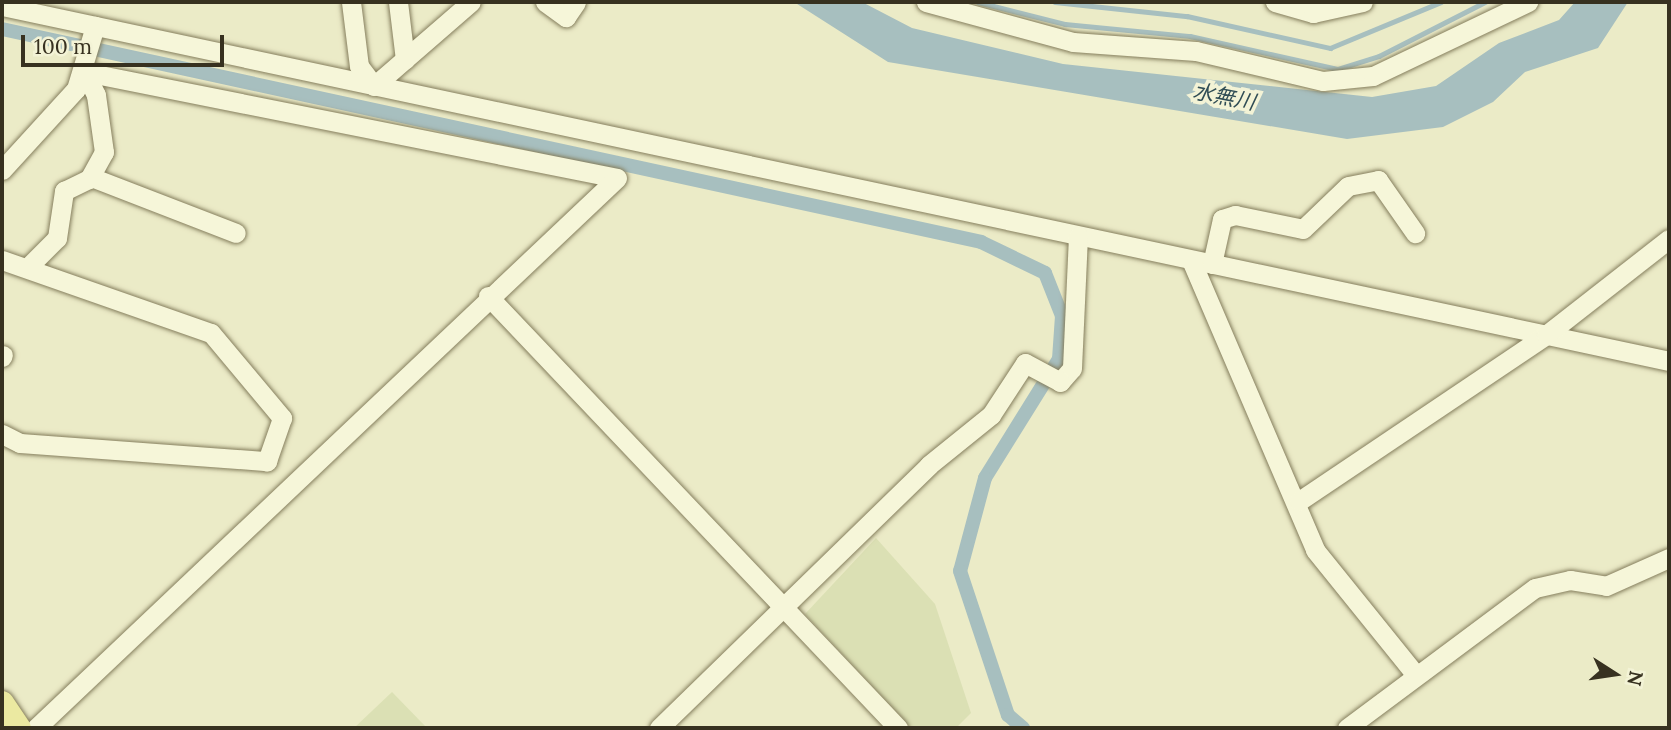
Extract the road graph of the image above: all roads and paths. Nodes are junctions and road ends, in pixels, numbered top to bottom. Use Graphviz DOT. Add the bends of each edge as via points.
graph roads {
  1 [pos="351,2"];
  2 [pos="398,2"];
  3 [pos="471,2"];
  4 [pos="545,2"];
  5 [pos="576,2"];
  6 [pos="926,2"];
  7 [pos="1275,2"];
  8 [pos="1363,2"];
  9 [pos="1528,2"];
  10 [pos="2,6"];
  11 [pos="95,26"];
  12 [pos="405,60"];
  13 [pos="86,72"];
  14 [pos="374,86"];
  15 [pos="2,170"];
  16 [pos="91,177"];
  17 [pos="236,233"];
  18 [pos="1415,233"];
  19 [pos="1078,236"];
  20 [pos="1669,239"];
  21 [pos="2,260"];
  22 [pos="1191,260"];
  23 [pos="1212,264"];
  24 [pos="28,267"];
  25 [pos="488,296"];
  26 [pos="1546,335"];
  27 [pos="1669,362"];
  28 [pos="2,434"];
  29 [pos="267,461"];
  30 [pos="281,493"];
  31 [pos="1299,501"];
  32 [pos="1669,558"];
  33 [pos="784,607"];
  34 [pos="1415,674"];
  35 [pos="2,703"];
  36 [pos="19,728"];
  37 [pos="36,728"];
  38 [pos="659,728"];
  39 [pos="898,728"];
  40 [pos="1347,728"];
  1 -- 14 [label="street" via="359,66"];
  2 -- 12 [label="street"];
  3 -- 12 [label="street"];
  4 -- 5 [label="street" via="566,17"];
  6 -- 9 [label="street" via="1073,42 1196,51 1323,81 1373,76"];
  7 -- 8 [label="street" via="1312,13"];
  10 -- 11 [label="street"];
  11 -- 13 [label="street"];
  11 -- 14 [label="street"];
  12 -- 14 [label="street"];
  13 -- 15 [label="street"];
  13 -- 16 [label="street" via="96,95 104,152"];
  13 -- 25 [label="street" via="617,178"];
  14 -- 19 [label="street"];
  16 -- 17 [label="street"];
  16 -- 24 [label="street" via="64,191 57,237"];
  18 -- 23 [label="street" via="1378,180 1348,186 1303,229 1235,215 1222,219"];
  19 -- 22 [label="street"];
  19 -- 33 [label="street" via="1077,339 1072,368 1060,382 1025,363 991,415 929,465"];
  20 -- 26 [label="street"];
  21 -- 24 [label="street"];
  22 -- 23 [label="street"];
  22 -- 31 [label="street"];
  23 -- 26 [label="street"];
  24 -- 29 [label="street" via="211,333 282,418"];
  25 -- 30 [label="street"];
  25 -- 33 [label="street"];
  26 -- 27 [label="street"];
  26 -- 31 [label="street"];
  28 -- 29 [label="street" via="20,443"];
  29 -- 30 [label="street"];
  30 -- 37 [label="street"];
  31 -- 34 [label="street" via="1315,550"];
  32 -- 34 [label="street" via="1606,586 1570,580 1535,588"];
  33 -- 38 [label="street"];
  33 -- 39 [label="street"];
  34 -- 40 [label="street"];
  35 -- 36 [label="main road"];
}
